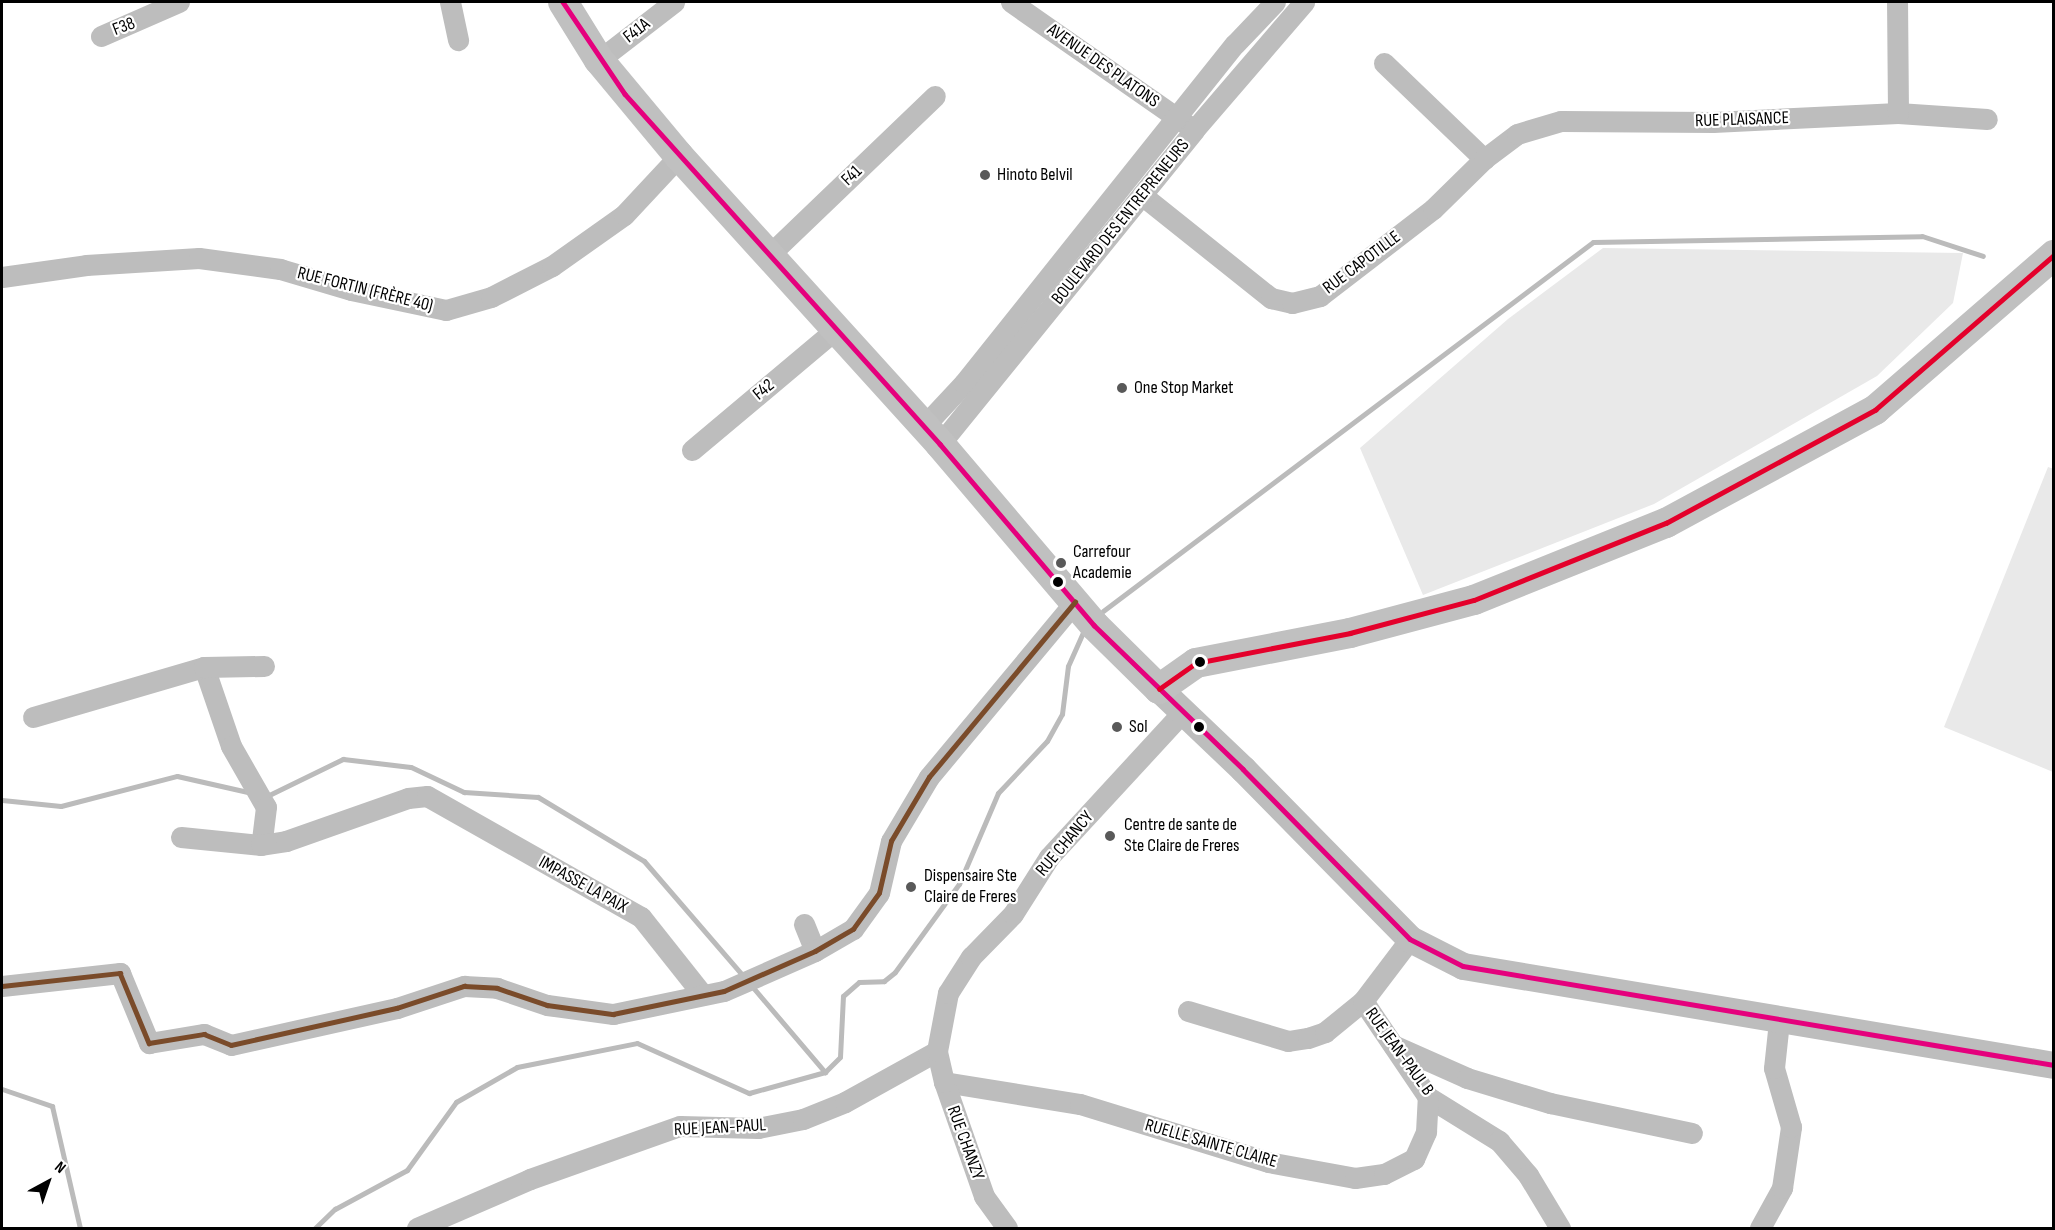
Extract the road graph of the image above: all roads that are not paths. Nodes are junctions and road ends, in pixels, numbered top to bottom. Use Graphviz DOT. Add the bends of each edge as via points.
graph roads {
  1 [pos="179,2"];
  2 [pos="450,2"];
  3 [pos="563,2"];
  4 [pos="674,2"];
  5 [pos="1011,2"];
  6 [pos="1275,2"];
  7 [pos="1304,2"];
  8 [pos="1897,2"];
  9 [pos="101,36"];
  10 [pos="458,40"];
  11 [pos="599,60"];
  12 [pos="1384,63"];
  13 [pos="935,96"];
  14 [pos="1898,113"];
  15 [pos="1176,117"];
  16 [pos="1987,119"];
  17 [pos="1194,130"];
  18 [pos="679,156"];
  19 [pos="1484,159"];
  20 [pos="1143,196"];
  21 [pos="2054,255"];
  22 [pos="768,256"];
  23 [pos="2,277"];
  24 [pos="1040,307"];
  25 [pos="835,330"];
  26 [pos="932,435"];
  27 [pos="692,450"];
  28 [pos="1075,602"];
  29 [pos="264,666"];
  30 [pos="204,667"];
  31 [pos="1159,689"];
  32 [pos="1183,712"];
  33 [pos="33,717"];
  34 [pos="181,837"];
  35 [pos="261,845"];
  36 [pos="804,924"];
  37 [pos="1410,939"];
  38 [pos="814,951"];
  39 [pos="2,986"];
  40 [pos="702,994"];
  41 [pos="1363,1001"];
  42 [pos="1188,1011"];
  43 [pos="1779,1021"];
  44 [pos="1393,1045"];
  45 [pos="937,1051"];
  46 [pos="2054,1065"];
  47 [pos="944,1082"];
  48 [pos="1428,1097"];
  49 [pos="1692,1133"];
  50 [pos="417,1228"];
  51 [pos="1007,1228"];
  52 [pos="1560,1228"];
  53 [pos="1760,1228"];
  1 -- 9 [label="street, F38"];
  2 -- 10 [label="street"];
  3 -- 11 [label="main road"];
  4 -- 11 [label="street, F41A / F41A"];
  5 -- 15 [label="street, AVENUE DES PLATONS"];
  6 -- 15 [label="street, BOULEVARD DES ENTREPRENEURS"];
  7 -- 17 [label="street, BOULEVARD DES ENTREPRENEURS"];
  8 -- 14 [label="street"];
  11 -- 18 [label="main road"];
  12 -- 19 [label="street"];
  13 -- 22 [label="street, F41 / F41"];
  14 -- 16 [label="street, RUE PLAISANCE"];
  14 -- 19 [label="street, RUE PLAISANCE" via="1713,122 1561,121 1517,134"];
  15 -- 17 [label="street, AVENUE DES PLATONS"];
  15 -- 24 [label="street, BOULEVARD DES ENTREPRENEURS"];
  17 -- 20 [label="street, BOULEVARD DES ENTREPRENEURS"];
  18 -- 22 [label="main road"];
  18 -- 23 [label="street, RUE FORTIN (FRÈRE 40)" via="624,215 552,266 491,297 446,309 351,290 280,269 199,258 86,265"];
  19 -- 20 [label="street, RUE CAPOTILLE" via="1433,209 1320,296 1292,303 1271,298"];
  20 -- 24 [label="street, BOULEVARD DES ENTREPRENEURS"];
  21 -- 31 [label="main road" via="1875,410 1666,524 1474,600 1350,633 1196,663"];
  22 -- 25 [label="main road"];
  24 -- 26 [label="street, BOULEVARD DES ENTREPRENEURS"];
  25 -- 26 [label="main road"];
  25 -- 27 [label="street, F42"];
  26 -- 28 [label="main road"];
  28 -- 31 [label="main road"];
  28 -- 38 [label="street" via="929,777 891,841 879,893 853,929"];
  29 -- 30 [label="street"];
  30 -- 33 [label="street"];
  30 -- 35 [label="street" via="231,746 266,807"];
  31 -- 32 [label="street"];
  32 -- 37 [label="street"];
  32 -- 45 [label="street, RUE CHANCY" via="1049,857 1013,914 971,957 948,993"];
  34 -- 35 [label="street, IMPASSE LA PAIX"];
  35 -- 40 [label="street, IMPASSE LA PAIX" via="286,841 408,798 427,796 641,917"];
  36 -- 38 [label="street"];
  37 -- 41 [label="street"];
  37 -- 43 [label="street" via="1463,966"];
  38 -- 40 [label="street" via="723,991"];
  39 -- 40 [label="street" via="120,973 149,1043 204,1034 231,1045 397,1008 464,986 497,988 547,1005 613,1014"];
  41 -- 42 [label="street" via="1325,1032 1288,1041"];
  41 -- 44 [label="street, RUE JEAN-PAUL B"];
  43 -- 46 [label="street"];
  43 -- 53 [label="street" via="1774,1068 1791,1127 1782,1188"];
  44 -- 48 [label="street, RUE JEAN-PAUL B"];
  44 -- 49 [label="street" via="1467,1078 1550,1103"];
  45 -- 47 [label="street, RUE CHANZY"];
  45 -- 50 [label="street, RUE JEAN-PAUL" via="845,1102 803,1119 758,1128 680,1126 531,1179"];
  47 -- 48 [label="street, RUELLE SAINTE CLAIRE" via="1080,1104 1268,1162 1355,1178 1384,1174 1414,1159 1426,1132"];
  47 -- 51 [label="street, RUE CHANZY" via="984,1197"];
  48 -- 52 [label="street, RUE JEAN-PAUL B" via="1499,1141 1527,1175"];
}
